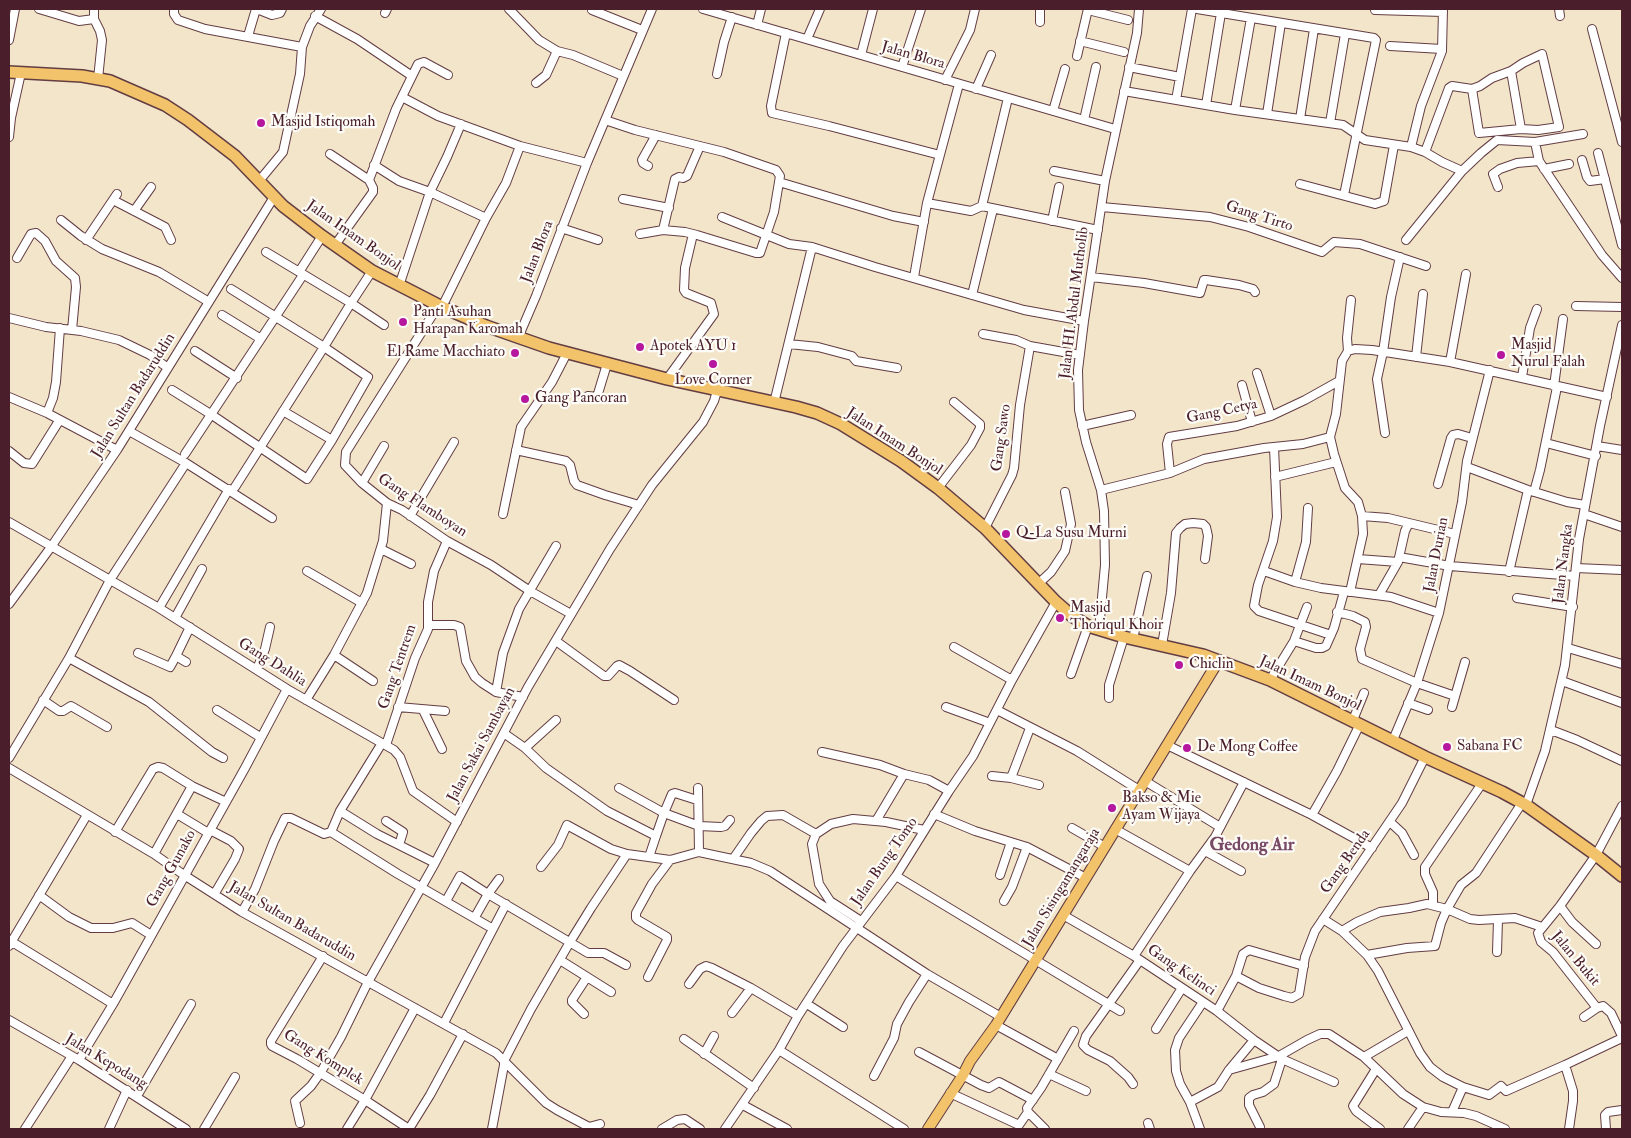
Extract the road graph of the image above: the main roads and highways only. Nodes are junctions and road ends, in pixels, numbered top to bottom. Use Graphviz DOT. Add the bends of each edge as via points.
graph roads {
  1 [pos="15,72"];
  2 [pos="1219,660"];
  3 [pos="1622,876"];
  4 [pos="928,1129"];
  1 -- 2 [label="highway, Jalan Imam Bonjol" via="110,81 165,106 235,156 274,197 322,236 372,271 440,306 518,338 567,353 818,414 841,424 938,488 985,528 1072,616 1094,628"];
  2 -- 3 [label="highway, Jalan Imam Bonjol" via="1270,680 1483,782 1524,804"];
  2 -- 4 [label="main road, Jalan Sisingamangaraja" via="1036,960"];
}
